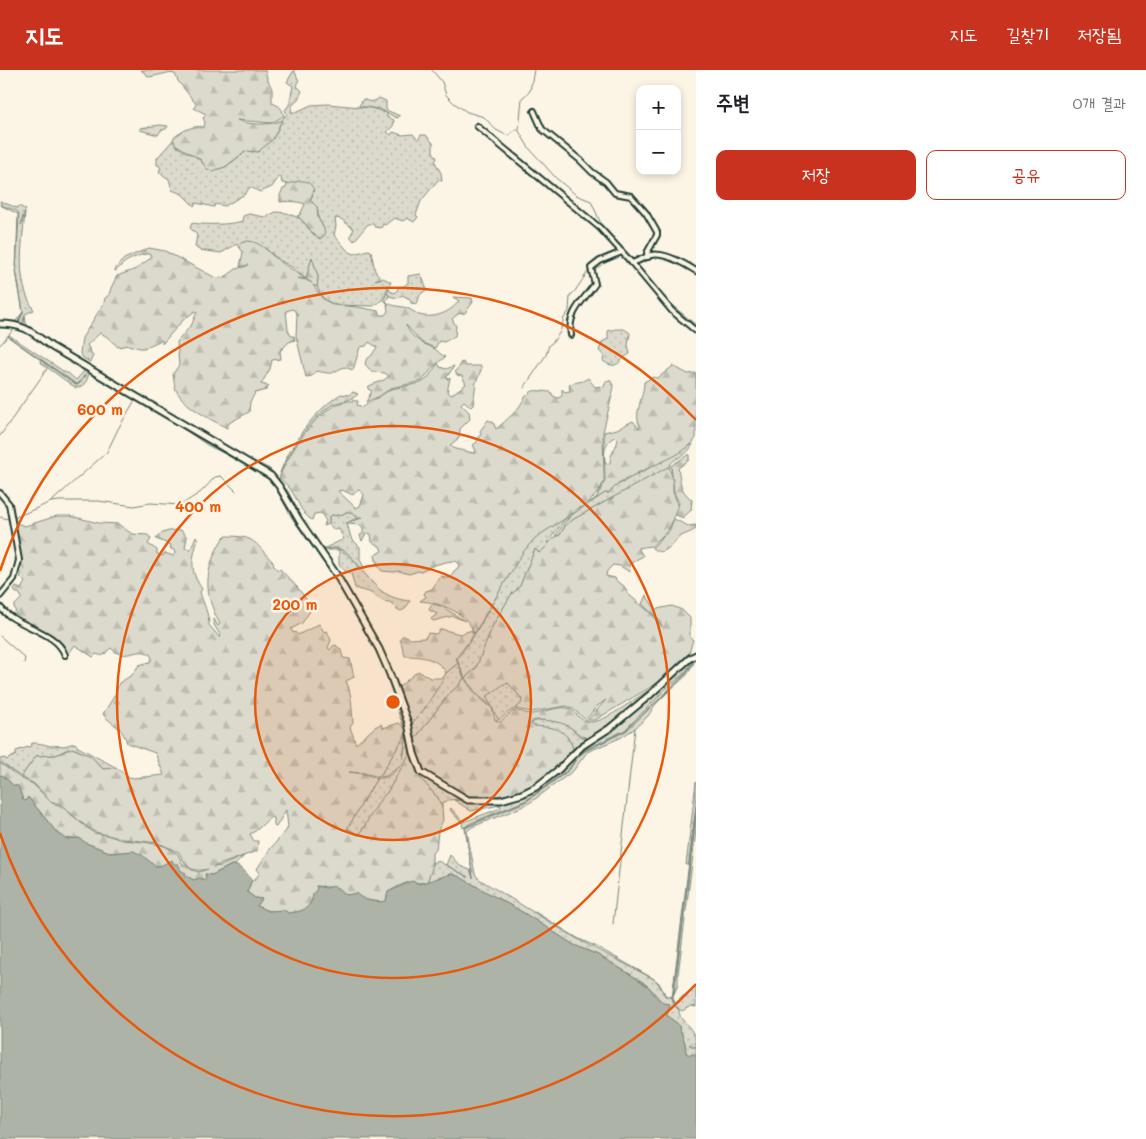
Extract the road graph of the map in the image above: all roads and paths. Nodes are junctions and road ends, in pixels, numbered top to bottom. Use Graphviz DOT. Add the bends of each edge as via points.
graph roads {
  1 [pos="534,111"];
  2 [pos="477,126"];
  3 [pos="622,252"];
  4 [pos="648,257"];
  5 [pos="632,263"];
  6 [pos="696,271"];
  7 [pos="0,324"];
  8 [pos="696,331"];
  9 [pos="571,335"];
  10 [pos="0,494"];
  11 [pos="0,596"];
  12 [pos="0,607"];
  13 [pos="66,655"];
  14 [pos="696,655"];
  1 -- 4 [label="street" via="542,129 615,193 631,196 646,213 657,232"];
  2 -- 3 [label="street" via="600,228"];
  3 -- 5 [label="street"];
  3 -- 9 [label="street" via="591,268 595,284 572,315"];
  4 -- 5 [label="street"];
  4 -- 6 [label="street" via="664,256"];
  5 -- 8 [label="street" via="672,311"];
  7 -- 14 [label="street" via="14,324 30,331 271,476 336,574 379,650 408,723 421,772 468,800 501,800 536,787"];
  10 -- 11 [label="street" via="9,504 19,560 14,579"];
  12 -- 13 [label="street" via="7,615 59,644"];
}
